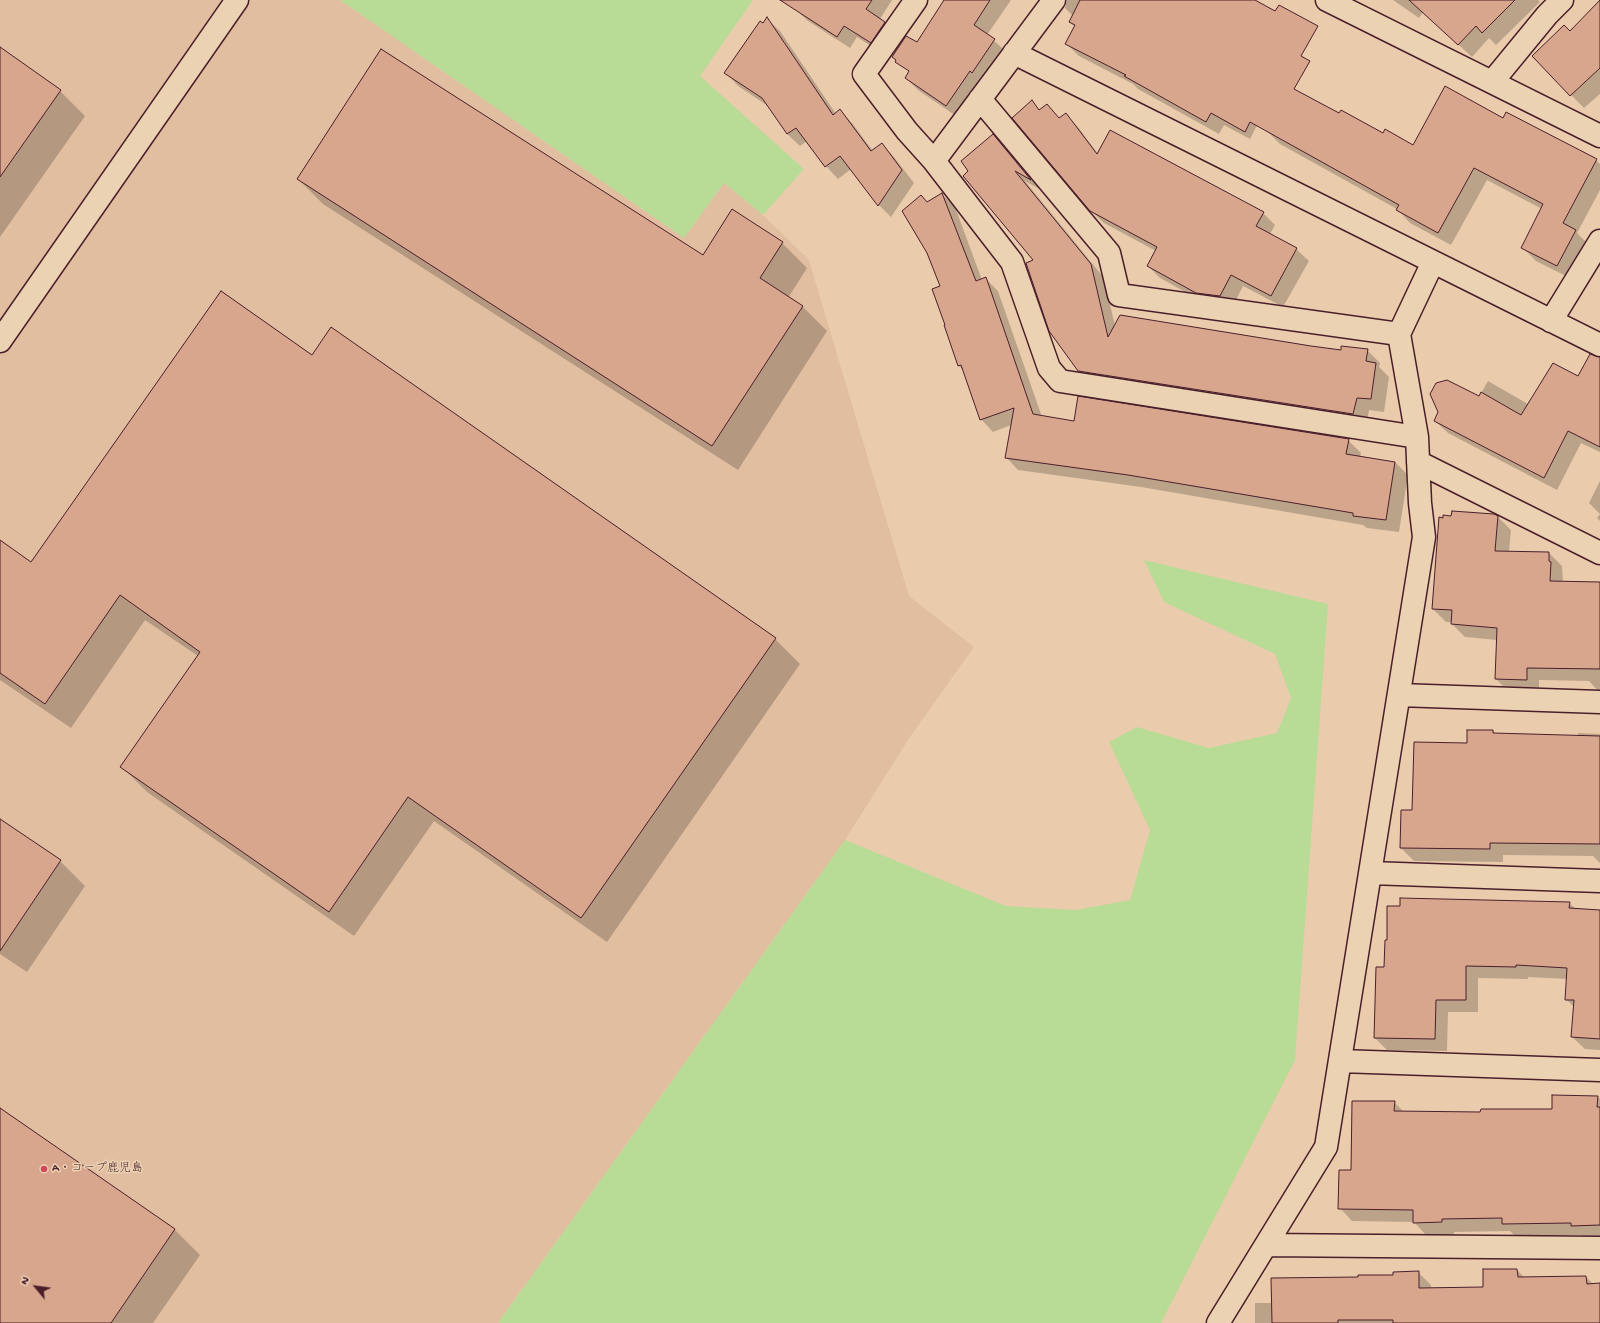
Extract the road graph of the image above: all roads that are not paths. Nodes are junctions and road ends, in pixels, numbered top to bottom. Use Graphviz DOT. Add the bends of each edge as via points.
graph roads {
  1 [pos="236,0"];
  2 [pos="916,0"];
  3 [pos="1054,0"];
  4 [pos="1562,0"];
  5 [pos="1330,1"];
  6 [pos="1014,53"];
  7 [pos="1492,82"];
  8 [pos="980,99"];
  9 [pos="1600,136"];
  10 [pos="934,161"];
  11 [pos="1600,241"];
  12 [pos="1433,262"];
  13 [pos="1551,321"];
  14 [pos="1398,334"];
  15 [pos="0,341"];
  16 [pos="1600,345"];
  17 [pos="1417,437"];
  18 [pos="1418,462"];
  19 [pos="1600,554"];
  20 [pos="1398,695"];
  21 [pos="1600,702"];
  22 [pos="1370,873"];
  23 [pos="1600,881"];
  24 [pos="1340,1061"];
  25 [pos="1600,1070"];
  26 [pos="1266,1245"];
  27 [pos="1600,1248"];
  28 [pos="1218,1323"];
  1 -- 15 [label="street"];
  2 -- 10 [label="street" via="864,74 907,131"];
  3 -- 6 [label="street"];
  4 -- 7 [label="street"];
  5 -- 7 [label="street"];
  6 -- 8 [label="street"];
  6 -- 12 [label="street"];
  7 -- 9 [label="street"];
  8 -- 10 [label="street"];
  8 -- 14 [label="street" via="1109,253 1119,295"];
  10 -- 17 [label="street" via="1012,262 1049,368 1060,382"];
  11 -- 13 [label="street"];
  12 -- 13 [label="street"];
  12 -- 14 [label="street"];
  13 -- 16 [label="street"];
  14 -- 17 [label="street"];
  17 -- 18 [label="street"];
  18 -- 19 [label="street"];
  18 -- 20 [label="street" via="1424,537"];
  20 -- 21 [label="street"];
  20 -- 22 [label="street"];
  22 -- 23 [label="street"];
  22 -- 24 [label="street"];
  24 -- 25 [label="street"];
  24 -- 26 [label="street" via="1326,1147"];
  26 -- 27 [label="street"];
  26 -- 28 [label="street"];
}
